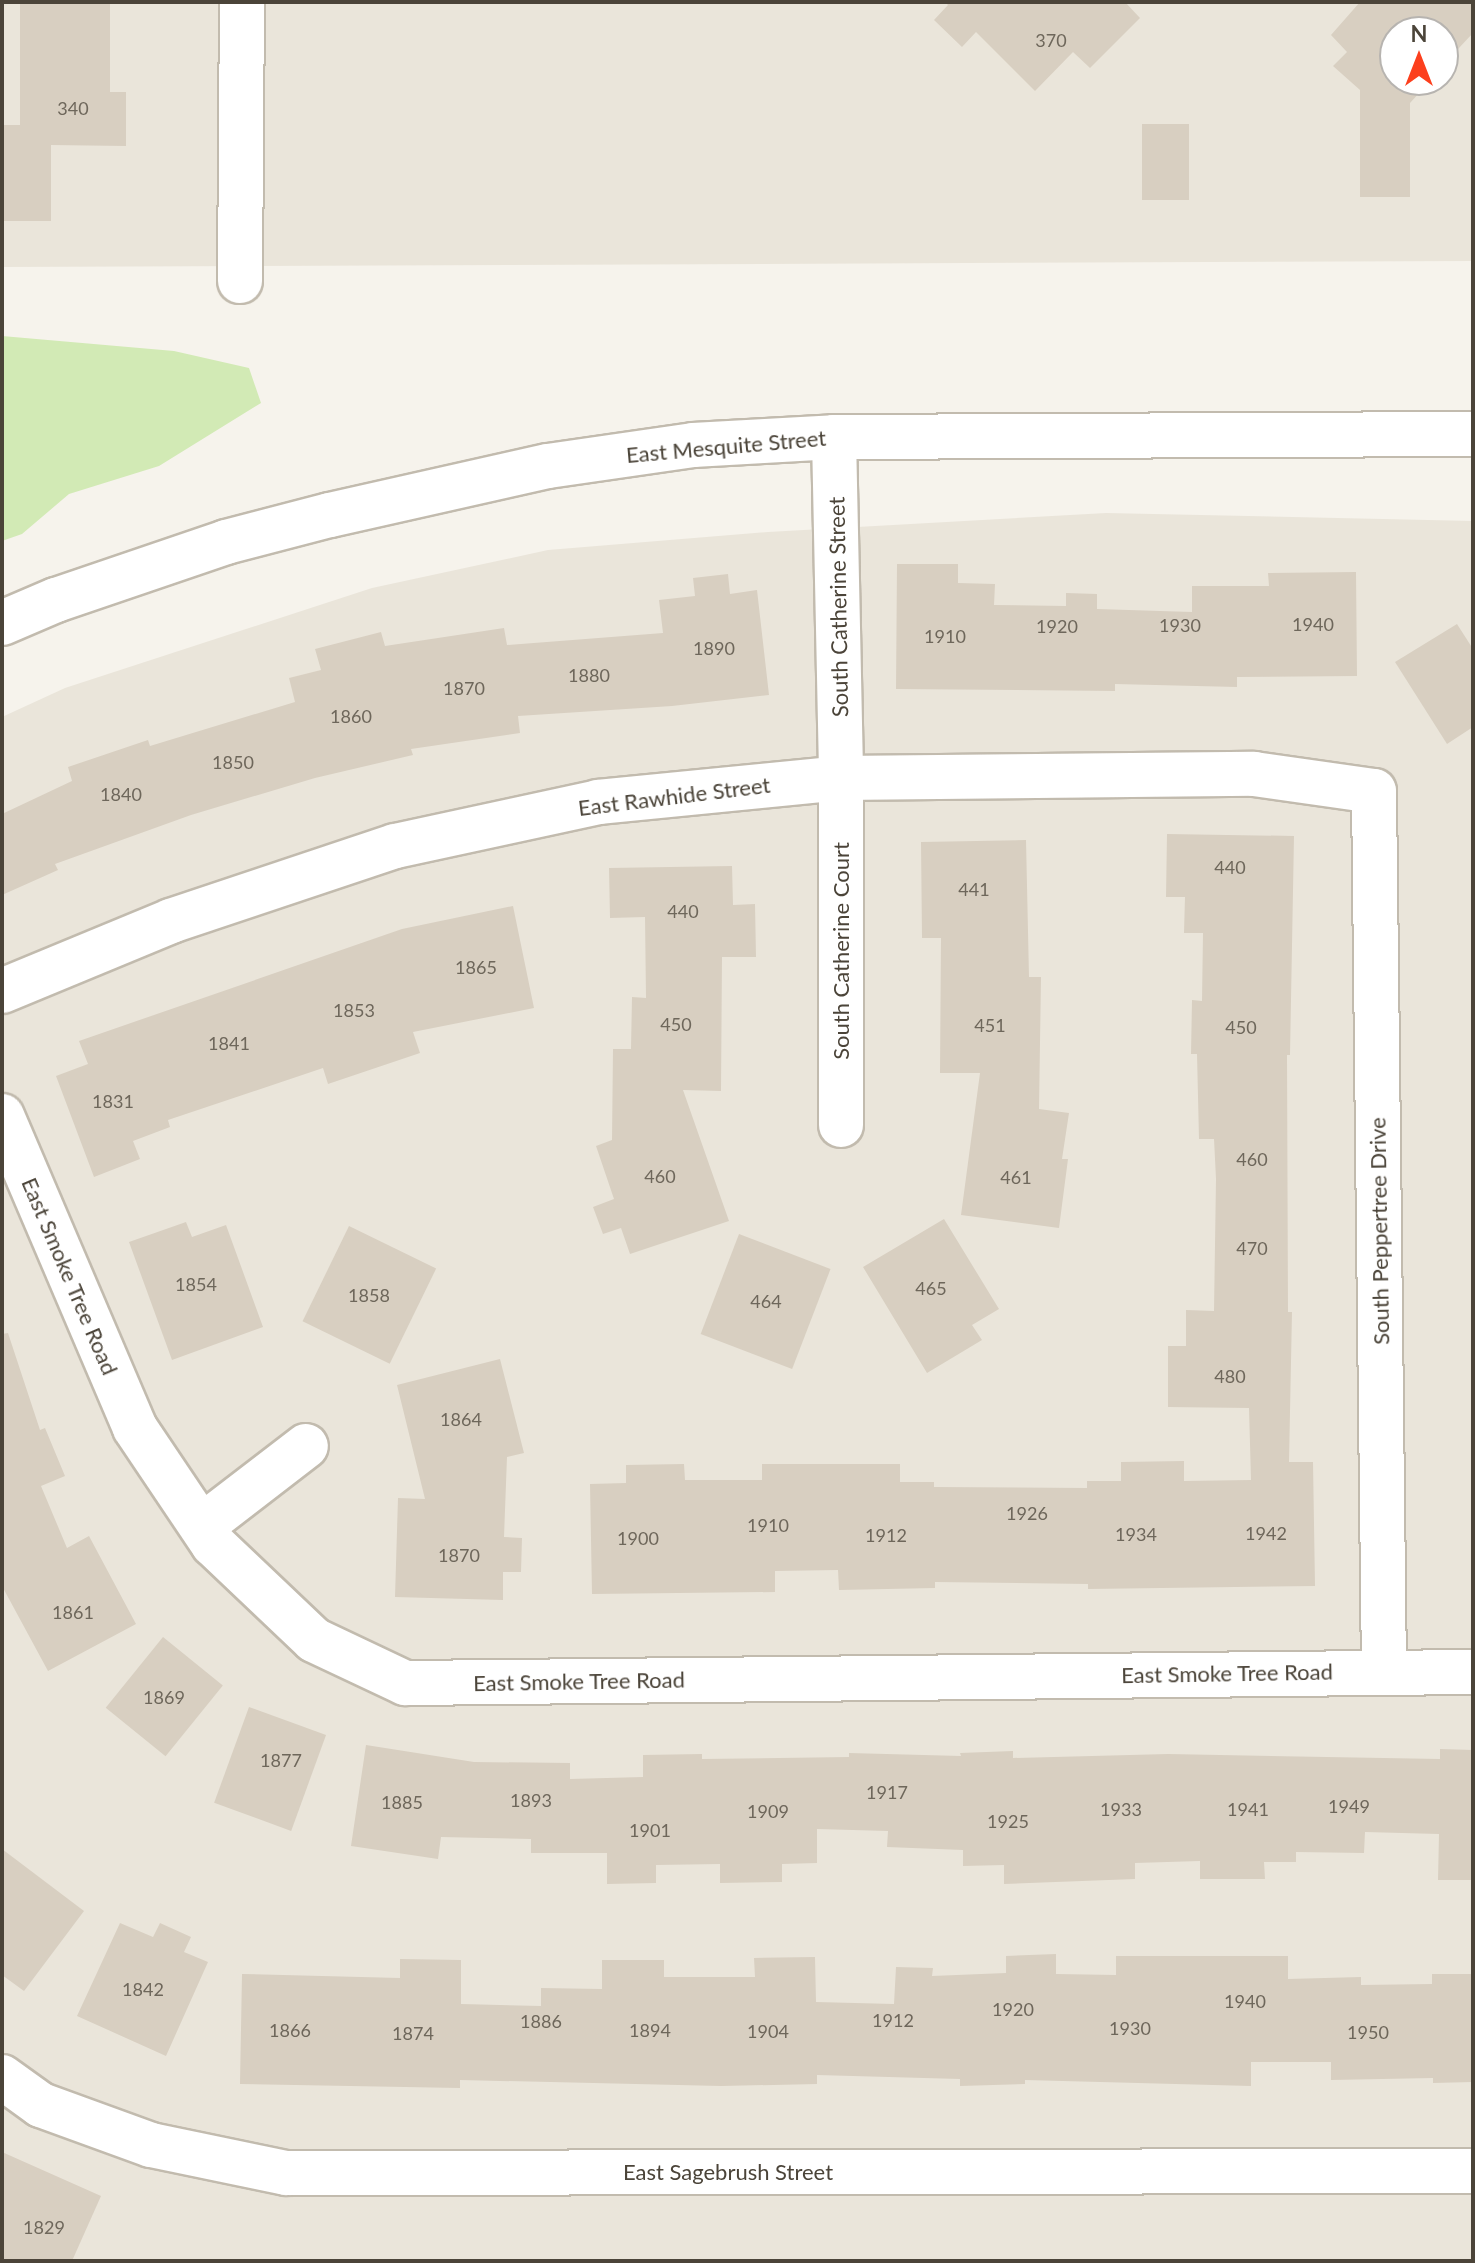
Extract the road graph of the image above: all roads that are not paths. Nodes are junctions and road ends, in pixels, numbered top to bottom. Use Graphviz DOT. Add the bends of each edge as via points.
graph roads {
  1 [pos="242,2"];
  2 [pos="240,281"];
  3 [pos="1473,434"];
  4 [pos="834,437"];
  5 [pos="2,623"];
  6 [pos="841,778"];
  7 [pos="1374,791"];
  8 [pos="2,991"];
  9 [pos="2,1116"];
  10 [pos="841,1125"];
  11 [pos="306,1446"];
  12 [pos="202,1526"];
  13 [pos="1384,1671"];
  14 [pos="1473,1672"];
  15 [pos="2,2077"];
  16 [pos="1473,2171"];
  1 -- 2 [label="street"];
  3 -- 4 [label="street, East Mesquite Street"];
  4 -- 5 [label="street, East Mesquite Street" via="693,445 548,466 410,494 226,542"];
  4 -- 6 [label="street, South Catherine Street"];
  6 -- 7 [label="street, East Rawhide Street" via="1254,774"];
  6 -- 8 [label="street, East Rawhide Street" via="598,802 395,846 171,921"];
  6 -- 10 [label="street, South Catherine Court"];
  7 -- 13 [label="street, South Peppertree Drive"];
  9 -- 12 [label="street, East Smoke Tree Road" via="135,1428"];
  11 -- 12 [label="street"];
  12 -- 13 [label="street, East Smoke Tree Road" via="213,1544 314,1640 405,1683"];
  13 -- 14 [label="street, East Smoke Tree Road"];
  15 -- 16 [label="street, East Sagebrush Street" via="41,2105 151,2145 286,2173"];
}
